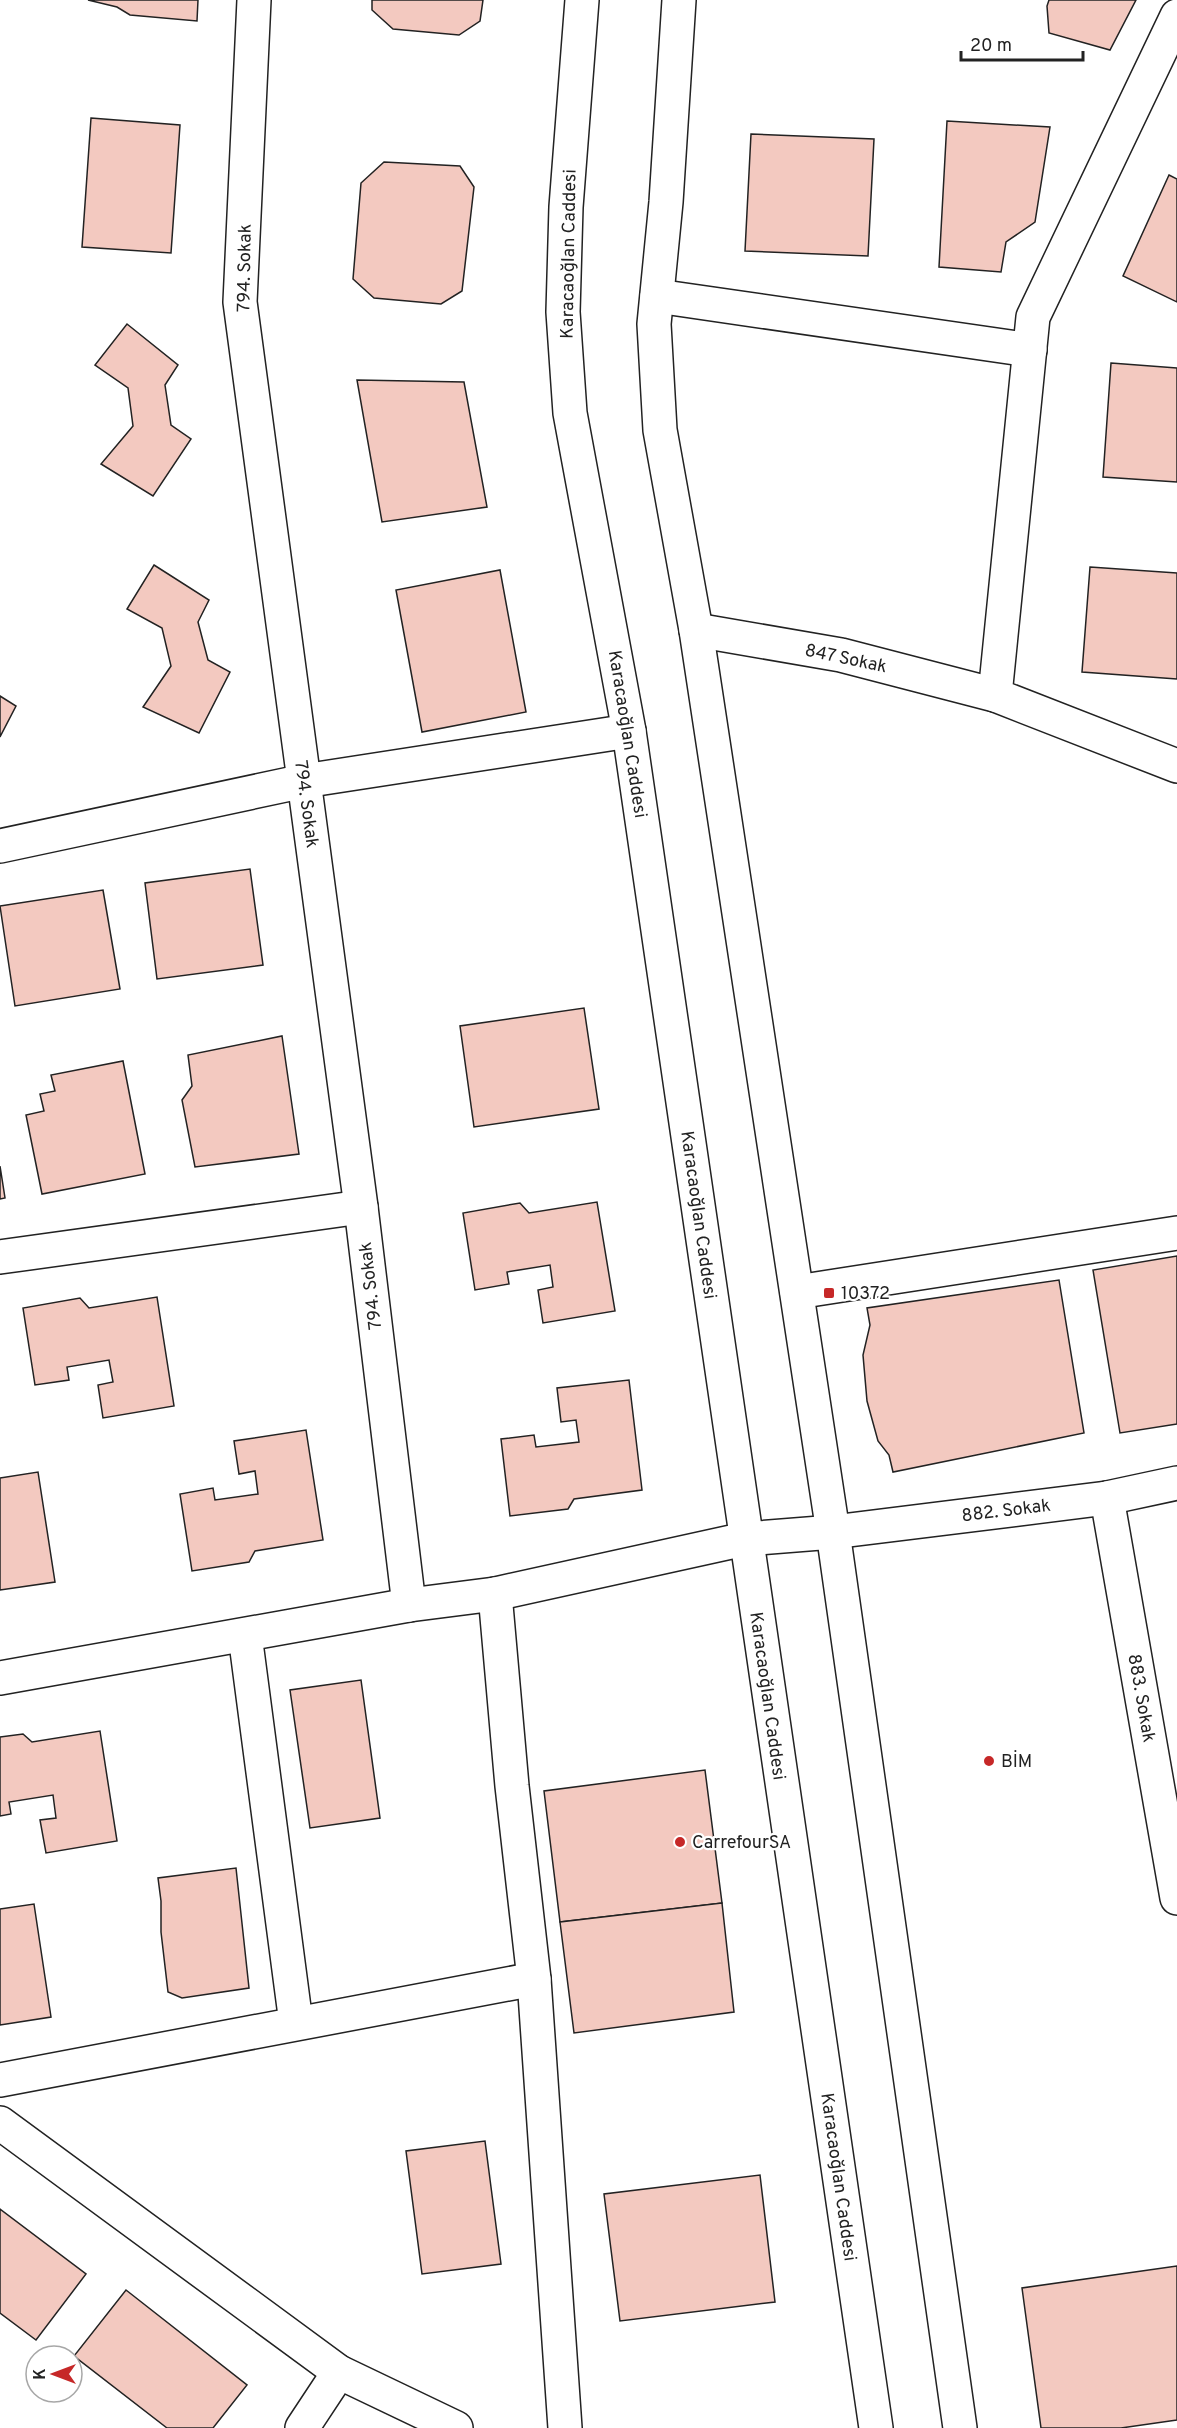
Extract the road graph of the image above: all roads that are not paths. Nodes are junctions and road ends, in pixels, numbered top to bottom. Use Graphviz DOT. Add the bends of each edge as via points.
graph roads {
  1 [pos="254,0"];
  2 [pos="582,0"];
  3 [pos="680,0"];
  4 [pos="1177,16"];
  5 [pos="657,297"];
  6 [pos="1030,350"];
  7 [pos="696,630"];
  8 [pos="995,695"];
  9 [pos="629,731"];
  10 [pos="1177,766"];
  11 [pos="304,781"];
  12 [pos="0,846"];
  13 [pos="361,1207"];
  14 [pos="1177,1233"];
  15 [pos="0,1257"];
  16 [pos="797,1292"];
  17 [pos="1177,1483"];
  18 [pos="1107,1498"];
  19 [pos="833,1532"];
  20 [pos="745,1539"];
  21 [pos="495,1594"];
  22 [pos="409,1605"];
  23 [pos="245,1635"];
  24 [pos="0,1678"];
  25 [pos="1177,1898"];
  26 [pos="534,1979"];
  27 [pos="296,2023"];
  28 [pos="0,2079"];
  29 [pos="0,2123"];
  30 [pos="339,2372"];
  31 [pos="302,2428"];
  32 [pos="456,2428"];
  33 [pos="565,2428"];
  34 [pos="876,2428"];
  35 [pos="960,2428"];
  1 -- 11 [label="street, 794. Sokak" via="240,302"];
  2 -- 9 [label="street, Karacaoğlan Caddesi" via="566,207 563,312 570,413"];
  3 -- 5 [label="street"];
  4 -- 6 [label="street" via="1033,317"];
  5 -- 6 [label="street"];
  5 -- 7 [label="street" via="654,324 660,430"];
  6 -- 8 [label="street"];
  7 -- 8 [label="street, 847 Sokak" via="841,655"];
  7 -- 16 [label="street"];
  8 -- 10 [label="street, 847 Sokak"];
  9 -- 11 [label="street"];
  9 -- 20 [label="street, Karacaoğlan Caddesi"];
  11 -- 12 [label="street"];
  11 -- 13 [label="street, 794. Sokak"];
  13 -- 15 [label="street"];
  13 -- 22 [label="street, 794. Sokak"];
  14 -- 16 [label="street"];
  16 -- 19 [label="street"];
  17 -- 18 [label="street, 882. Sokak"];
  18 -- 19 [label="street, 882. Sokak"];
  18 -- 25 [label="street, 883. Sokak"];
  19 -- 20 [label="street, 882. Sokak"];
  19 -- 35 [label="street"];
  20 -- 21 [label="street, 882. Sokak"];
  20 -- 34 [label="street, Karacaoğlan Caddesi"];
  21 -- 22 [label="street, 882. Sokak"];
  21 -- 26 [label="street"];
  22 -- 23 [label="street, 882. Sokak"];
  23 -- 24 [label="street, 882. Sokak"];
  23 -- 27 [label="street"];
  26 -- 27 [label="street"];
  26 -- 33 [label="street"];
  27 -- 28 [label="street"];
  29 -- 30 [label="street"];
  30 -- 31 [label="street"];
  30 -- 32 [label="street"];
}
